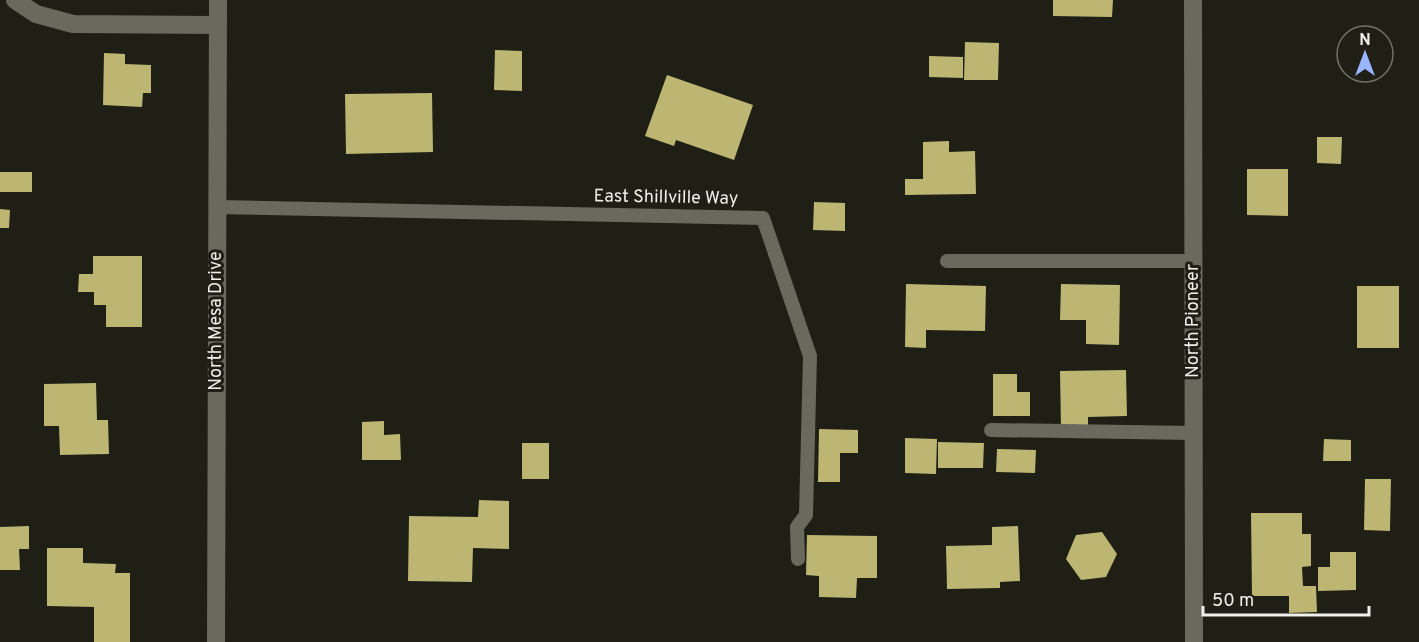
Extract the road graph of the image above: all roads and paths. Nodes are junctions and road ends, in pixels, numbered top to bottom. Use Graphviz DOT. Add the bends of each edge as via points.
graph roads {
  1 [pos="15,0"];
  2 [pos="218,0"];
  3 [pos="1193,0"];
  4 [pos="218,25"];
  5 [pos="217,207"];
  6 [pos="947,261"];
  7 [pos="1193,261"];
  8 [pos="991,430"];
  9 [pos="1193,433"];
  10 [pos="798,559"];
  11 [pos="216,642"];
  12 [pos="1194,642"];
  1 -- 4 [label="street" via="36,14 73,24"];
  2 -- 4 [label="street, North Mesa Drive"];
  3 -- 7 [label="street, North Pioneer"];
  4 -- 5 [label="street, North Mesa Drive"];
  5 -- 10 [label="lane, East Shillville Way" via="763,218 810,356 806,515 797,527"];
  5 -- 11 [label="street, North Mesa Drive"];
  6 -- 7 [label="lane"];
  7 -- 9 [label="street, North Pioneer"];
  8 -- 9 [label="lane"];
  9 -- 12 [label="street, North Pioneer"];
}
